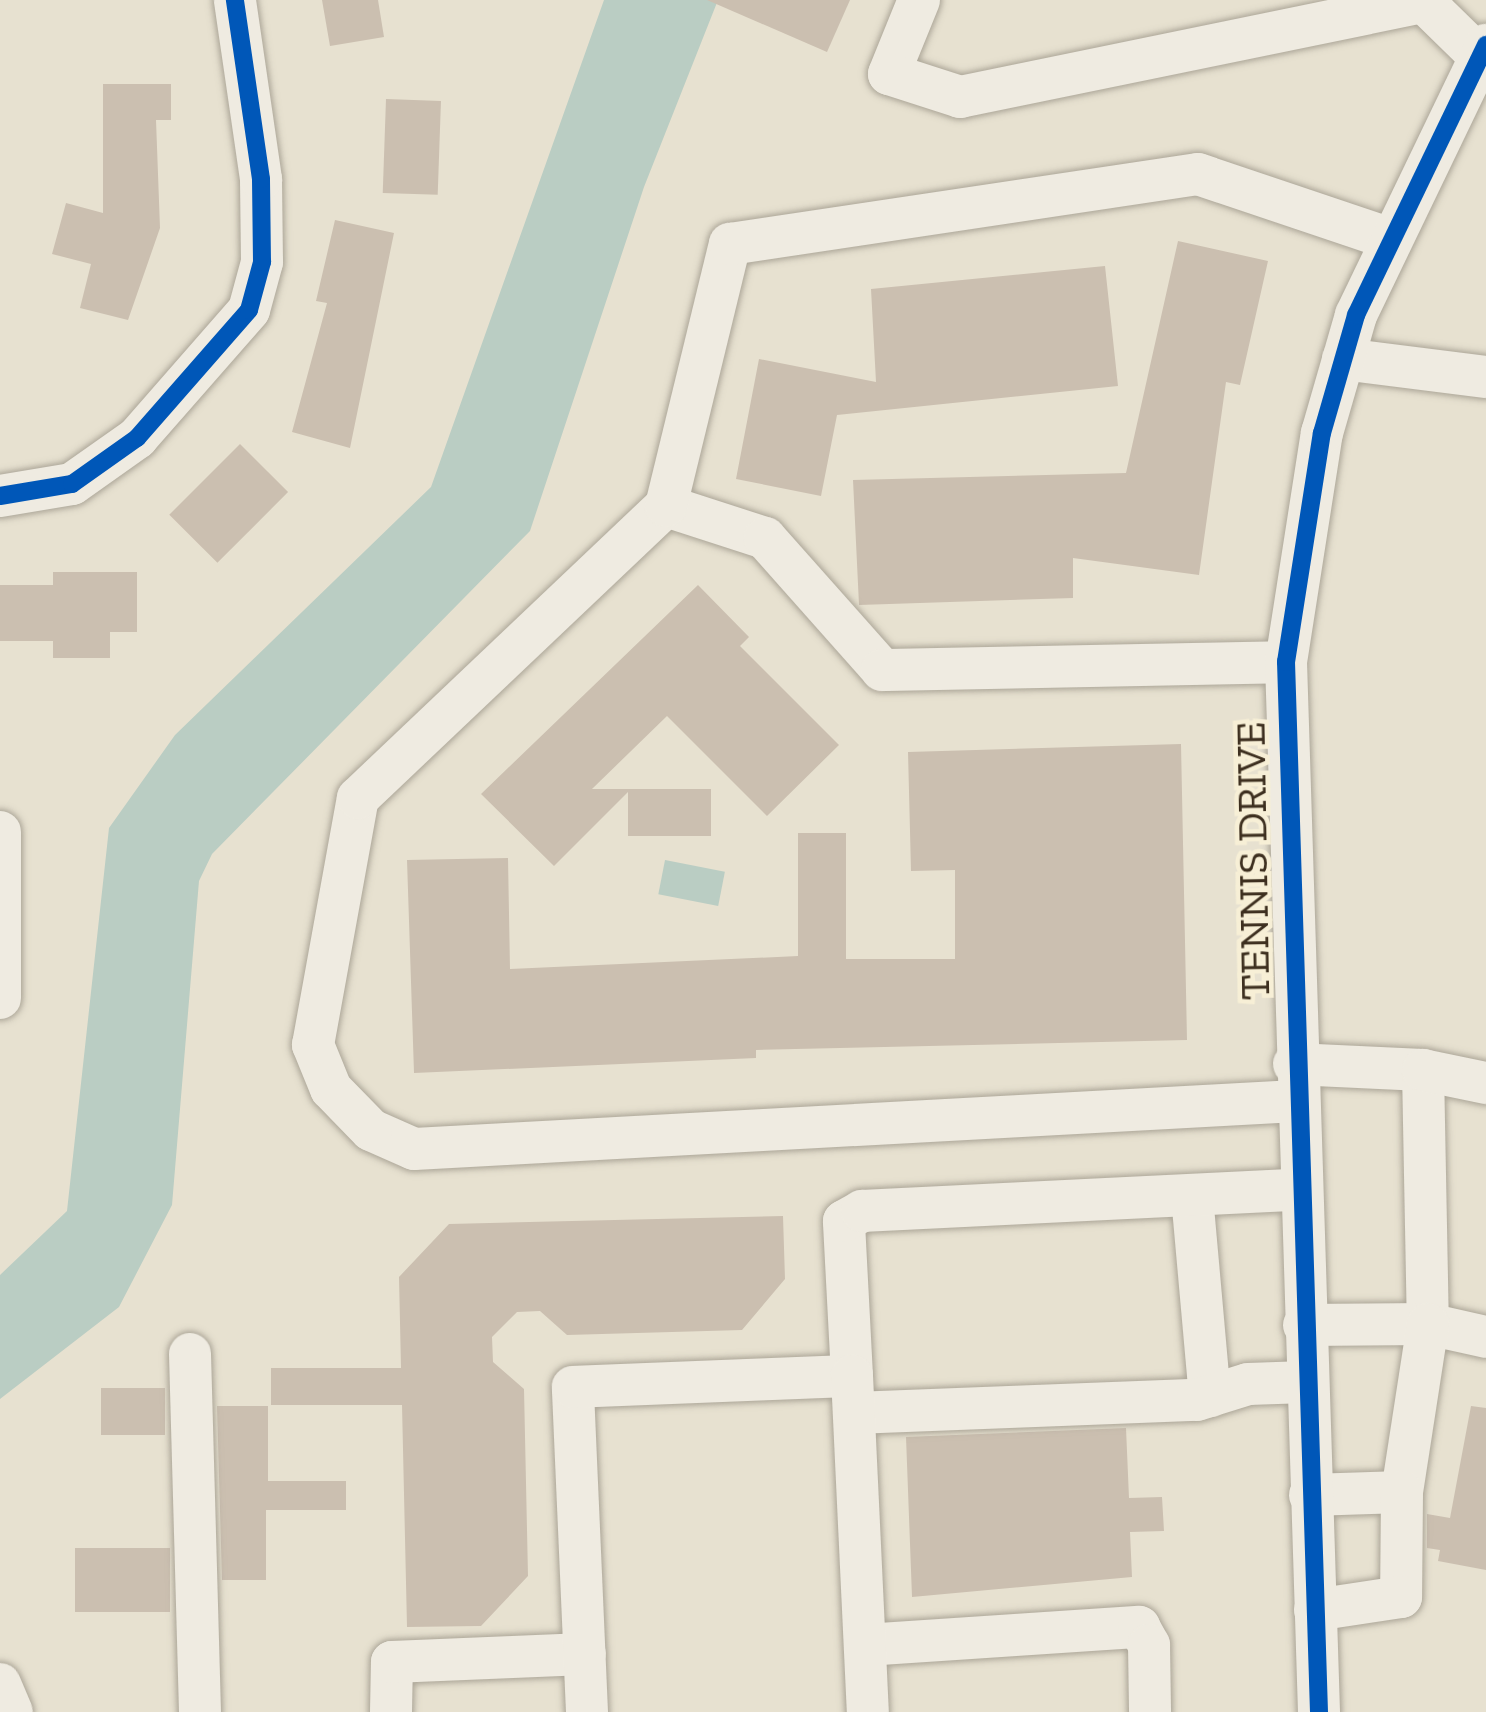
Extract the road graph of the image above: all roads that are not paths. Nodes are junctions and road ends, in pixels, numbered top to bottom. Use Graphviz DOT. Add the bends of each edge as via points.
graph roads {
  1 [pos="235,0"];
  2 [pos="919,0"];
  3 [pos="1429,3"];
  4 [pos="1483,51"];
  5 [pos="1388,238"];
  6 [pos="1343,359"];
  7 [pos="1486,377"];
  8 [pos="0,496"];
  9 [pos="666,506"];
  10 [pos="1286,662"];
  11 [pos="0,832"];
  12 [pos="3,916"];
  13 [pos="0,998"];
  14 [pos="1423,1070"];
  15 [pos="1295,1083"];
  16 [pos="1486,1083"];
  17 [pos="1299,1190"];
  18 [pos="1192,1196"];
  19 [pos="1428,1324"];
  20 [pos="1304,1325"];
  21 [pos="1486,1336"];
  22 [pos="190,1354"];
  23 [pos="1306,1382"];
  24 [pos="853,1394"];
  25 [pos="1210,1396"];
  26 [pos="1402,1492"];
  27 [pos="1310,1495"];
  28 [pos="1315,1610"];
  29 [pos="865,1645"];
  30 [pos="585,1654"];
  31 [pos="0,1684"];
  32 [pos="12,1712"];
  33 [pos="200,1712"];
  34 [pos="392,1712"];
  35 [pos="587,1712"];
  36 [pos="868,1712"];
  37 [pos="1150,1712"];
  38 [pos="1319,1712"];
  1 -- 8 [label="street" via="260,179 262,262 249,310 137,438 72,484"];
  2 -- 3 [label="street" via="889,74 960,97"];
  3 -- 4 [label="street"];
  4 -- 5 [label="street, TENNIS DRIVE"];
  5 -- 6 [label="street, TENNIS DRIVE"];
  5 -- 9 [label="street" via="1198,174 730,244"];
  6 -- 7 [label="street"];
  6 -- 10 [label="street, TENNIS DRIVE" via="1296,565"];
  9 -- 10 [label="street" via="765,538 882,670"];
  9 -- 15 [label="street" via="358,798 313,1045 331,1089 371,1130 413,1149"];
  10 -- 15 [label="street, TENNIS DRIVE"];
  11 -- 12 [label="street"];
  12 -- 13 [label="street"];
  14 -- 15 [label="street"];
  14 -- 16 [label="street"];
  14 -- 19 [label="street"];
  15 -- 17 [label="street, TENNIS DRIVE"];
  17 -- 18 [label="street"];
  17 -- 20 [label="street, TENNIS DRIVE"];
  18 -- 24 [label="street" via="862,1211 844,1222"];
  18 -- 25 [label="street"];
  19 -- 20 [label="street"];
  19 -- 21 [label="street"];
  19 -- 26 [label="street"];
  20 -- 23 [label="street, TENNIS DRIVE"];
  22 -- 33 [label="street"];
  23 -- 25 [label="street"];
  23 -- 27 [label="street, TENNIS DRIVE"];
  24 -- 25 [label="street"];
  24 -- 29 [label="street"];
  24 -- 30 [label="street" via="573,1388"];
  26 -- 27 [label="street"];
  26 -- 28 [label="street" via="1401,1597"];
  27 -- 28 [label="street, TENNIS DRIVE"];
  28 -- 38 [label="street, TENNIS DRIVE"];
  29 -- 36 [label="street"];
  29 -- 37 [label="street" via="1139,1628 1149,1645"];
  30 -- 34 [label="street" via="392,1662"];
  30 -- 35 [label="street"];
  31 -- 32 [label="street"];
}
